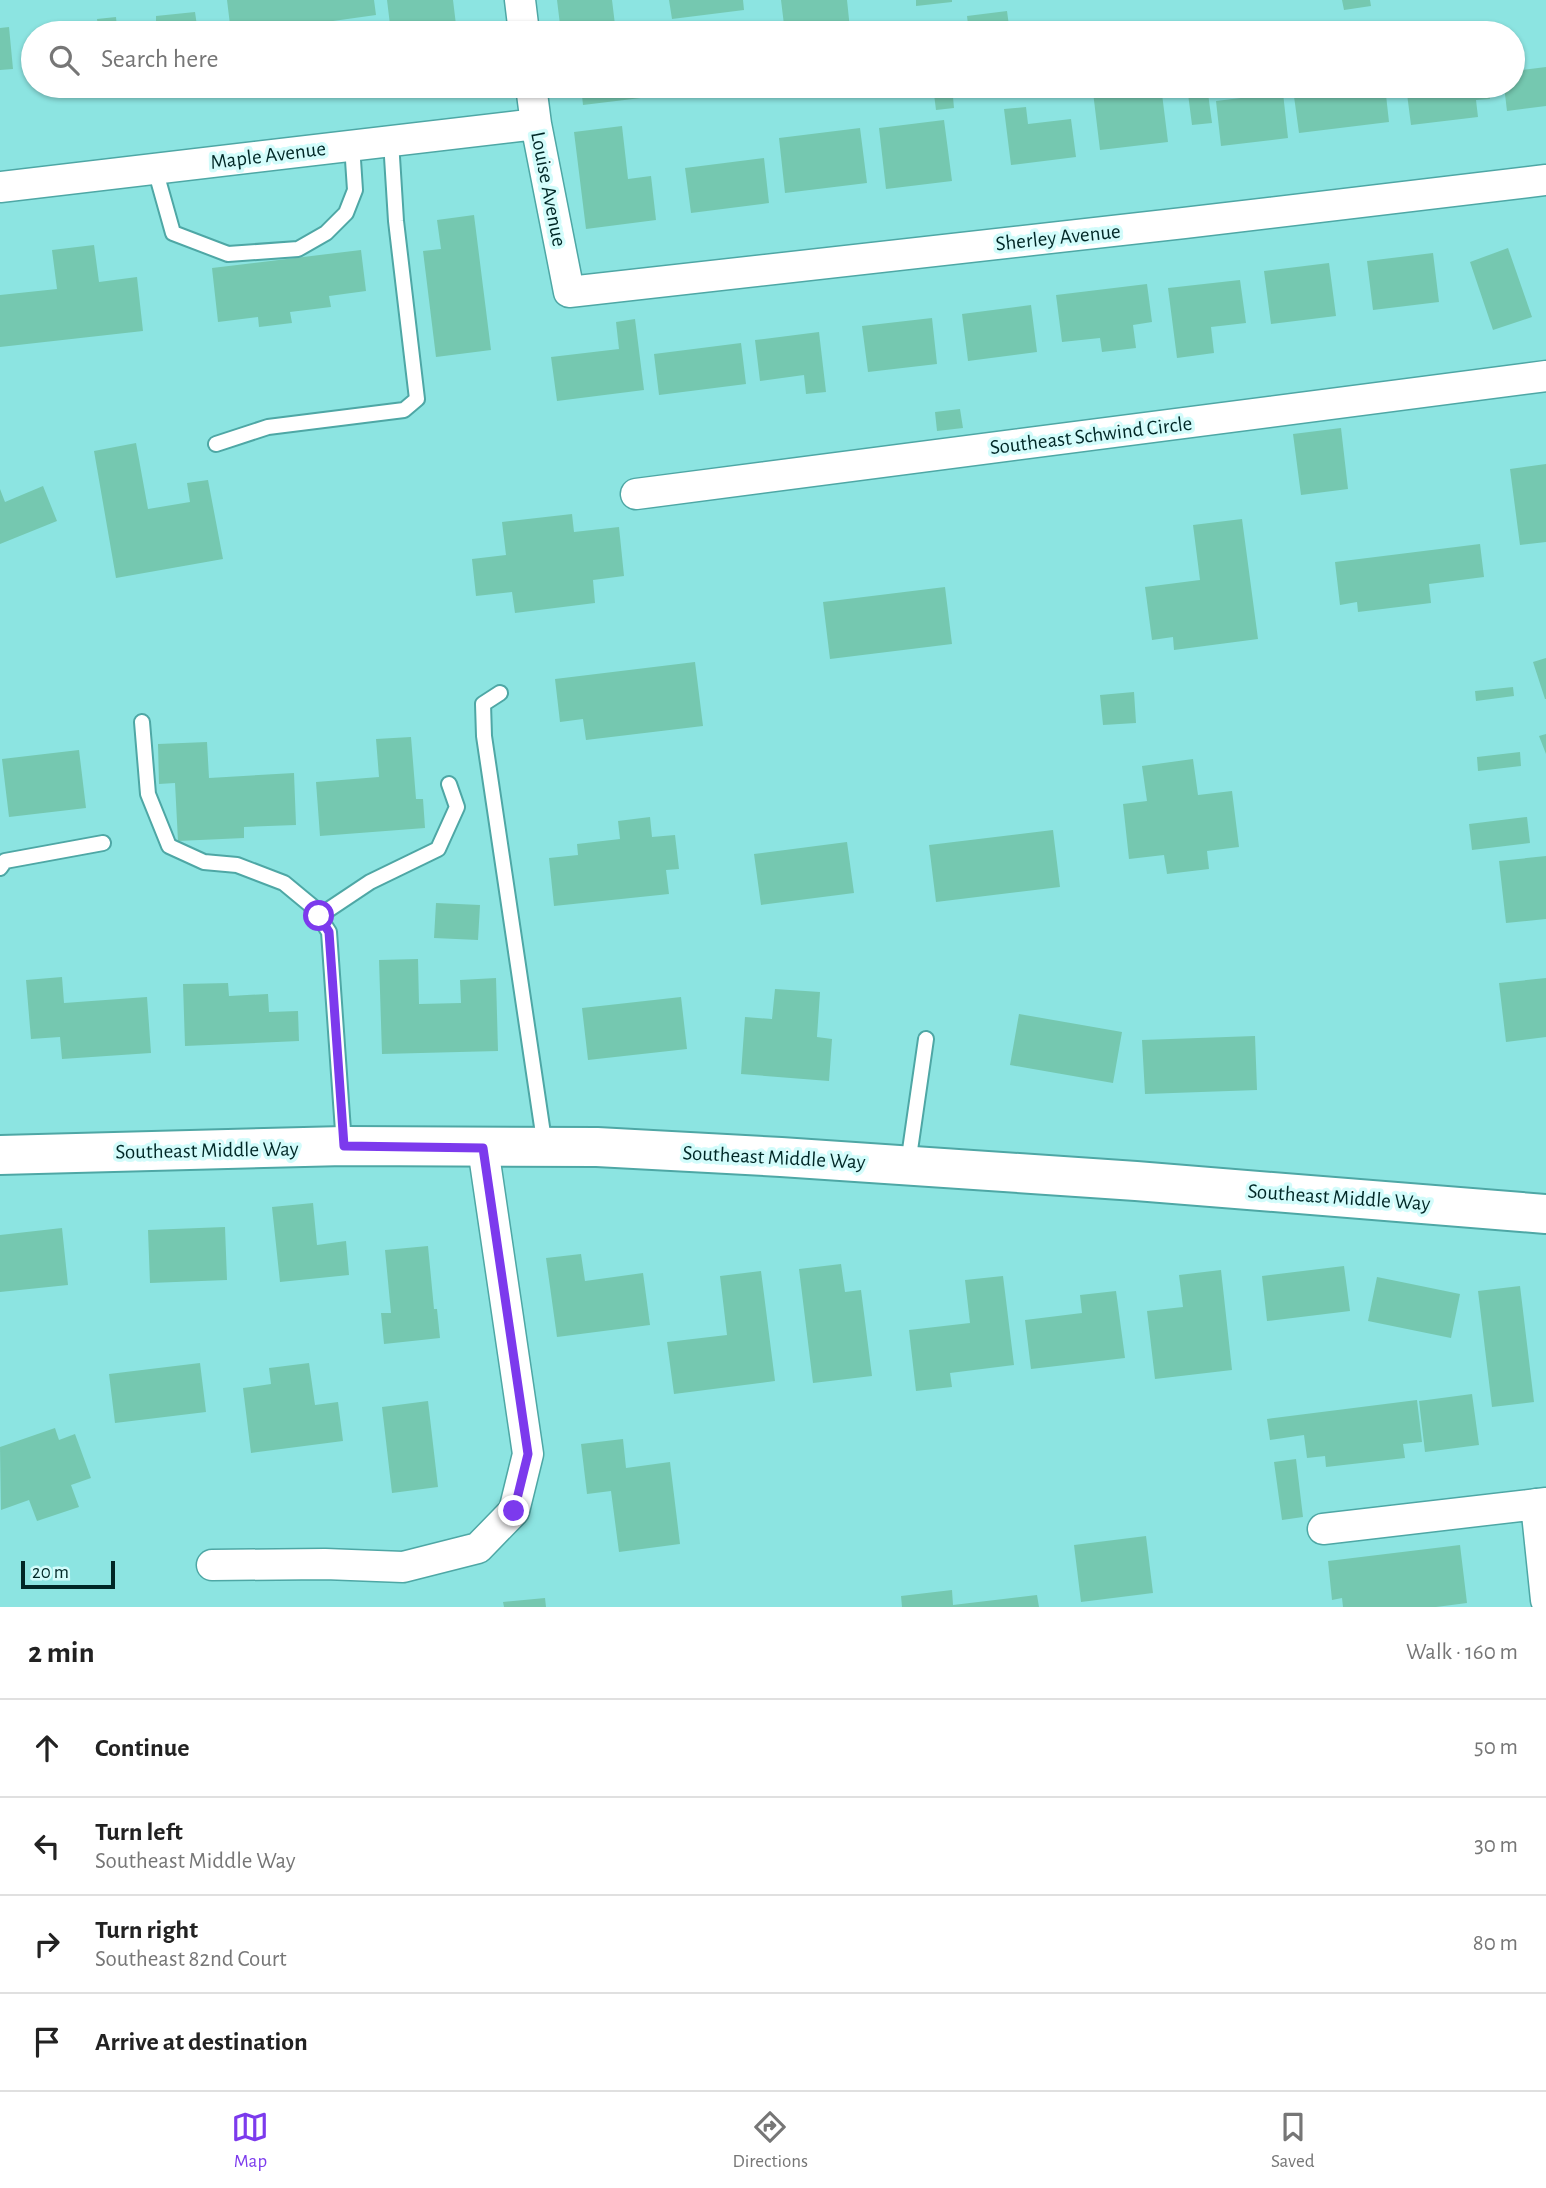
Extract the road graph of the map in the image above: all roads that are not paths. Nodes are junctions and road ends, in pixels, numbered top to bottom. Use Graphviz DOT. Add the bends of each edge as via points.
graph roads {
  1 [pos="520,0"];
  2 [pos="523,21"];
  3 [pos="533,98"];
  4 [pos="536,124"];
  5 [pos="391,141"];
  6 [pos="352,145"];
  7 [pos="155,169"];
  8 [pos="1546,180"];
  9 [pos="0,187"];
  10 [pos="569,292"];
  11 [pos="1546,376"];
  12 [pos="216,444"];
  13 [pos="636,494"];
  14 [pos="500,693"];
  15 [pos="142,722"];
  16 [pos="449,784"];
  17 [pos="103,843"];
  18 [pos="0,868"];
  19 [pos="319,916"];
  20 [pos="926,1039"];
  21 [pos="344,1146"];
  22 [pos="483,1148"];
  23 [pos="545,1148"];
  24 [pos="0,1155"];
  25 [pos="908,1166"];
  26 [pos="1546,1213"];
  27 [pos="1541,1503"];
  28 [pos="1323,1529"];
  29 [pos="212,1565"];
  30 [pos="1546,1600"];
  1 -- 2 [label="street"];
  3 -- 4 [label="street, Louise Avenue"];
  4 -- 5 [label="street, Maple Avenue"];
  4 -- 10 [label="street, Louise Avenue"];
  5 -- 6 [label="street, Maple Avenue"];
  5 -- 12 [label="lane" via="417,399 404,410 268,427"];
  6 -- 7 [label="street, Maple Avenue"];
  6 -- 7 [label="lane" via="355,190 346,213 326,233 298,249 229,254 173,233"];
  7 -- 9 [label="street, Maple Avenue"];
  8 -- 10 [label="street, Sherley Avenue"];
  11 -- 13 [label="street, Southeast Schwind Circle"];
  14 -- 23 [label="lane" via="483,704 484,736"];
  15 -- 19 [label="lane" via="148,794 169,846 204,862 237,865 284,883"];
  16 -- 19 [label="lane" via="457,807 438,849 370,882"];
  17 -- 18 [label="lane" via="5,860"];
  19 -- 21 [label="lane" via="329,932"];
  20 -- 25 [label="lane"];
  21 -- 22 [label="street, Southeast Middle Way"];
  21 -- 24 [label="street, Southeast Middle Way"];
  22 -- 23 [label="street, Southeast Middle Way"];
  22 -- 29 [label="street" via="528,1454 514,1511 478,1548 403,1567"];
  23 -- 25 [label="street, Southeast Middle Way" via="597,1147"];
  25 -- 26 [label="street, Southeast Middle Way"];
  27 -- 28 [label="street"];
  27 -- 30 [label="street"];
}
